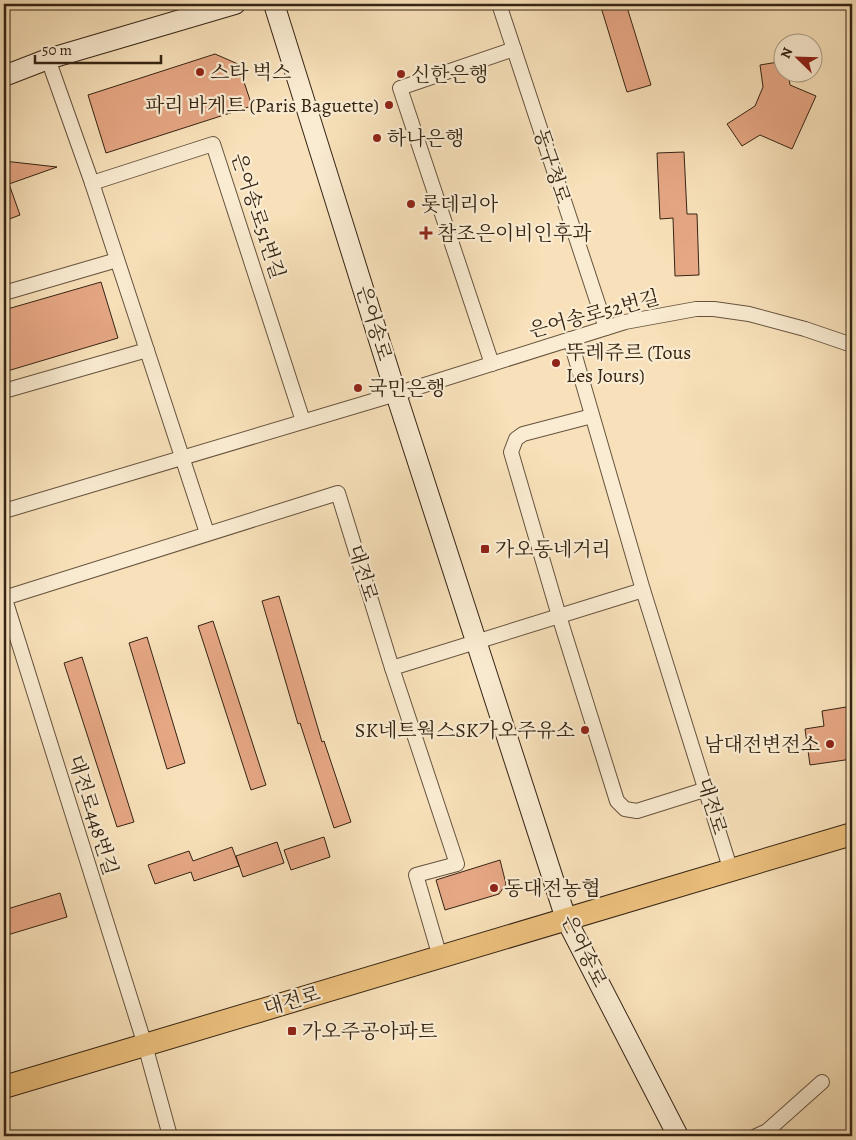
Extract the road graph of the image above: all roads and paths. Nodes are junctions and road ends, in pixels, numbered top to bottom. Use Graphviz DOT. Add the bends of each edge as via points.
graph roads {
  1 [pos="235,4"];
  2 [pos="274,4"];
  3 [pos="499,4"];
  4 [pos="514,49"];
  5 [pos="48,59"];
  6 [pos="4,76"];
  7 [pos="92,182"];
  8 [pos="117,260"];
  9 [pos="4,293"];
  10 [pos="606,328"];
  11 [pos="570,340"];
  12 [pos="852,345"];
  13 [pos="147,350"];
  14 [pos="492,364"];
  15 [pos="4,391"];
  16 [pos="396,394"];
  17 [pos="592,416"];
  18 [pos="303,421"];
  19 [pos="182,458"];
  20 [pos="4,511"];
  21 [pos="207,533"];
  22 [pos="643,590"];
  23 [pos="4,597"];
  24 [pos="559,616"];
  25 [pos="476,642"];
  26 [pos="392,668"];
  27 [pos="707,789"];
  28 [pos="852,834"];
  29 [pos="732,871"];
  30 [pos="566,919"];
  31 [pos="440,958"];
  32 [pos="145,1045"];
  33 [pos="822,1082"];
  34 [pos="4,1087"];
  35 [pos="170,1136"];
  36 [pos="678,1136"];
  37 [pos="756,1136"];
  1 -- 5 [label="main road"];
  2 -- 16 [label="main road, 은어송로"];
  3 -- 4 [label="street, 동구청로"];
  4 -- 10 [label="street, 동구청로"];
  4 -- 14 [label="street" via="400,88"];
  5 -- 6 [label="main road"];
  5 -- 7 [label="street"];
  7 -- 8 [label="street"];
  7 -- 18 [label="street, 은어송로51번길" via="213,144"];
  8 -- 9 [label="street"];
  8 -- 13 [label="street"];
  10 -- 11 [label="street, 은어송로52번길"];
  10 -- 12 [label="street, 은어송로52번길" via="714,309 749,314"];
  11 -- 14 [label="street, 은어송로52번길"];
  11 -- 17 [label="street, 대전로"];
  13 -- 15 [label="street"];
  13 -- 19 [label="street"];
  14 -- 16 [label="street, 은어송로52번길"];
  16 -- 18 [label="street"];
  16 -- 25 [label="main road, 은어송로"];
  17 -- 22 [label="street, 대전로"];
  17 -- 24 [label="street" via="523,434 516,439 512,452"];
  18 -- 19 [label="street"];
  19 -- 20 [label="street"];
  19 -- 21 [label="street"];
  21 -- 23 [label="street, 대전로"];
  21 -- 26 [label="street, 대전로" via="338,493"];
  22 -- 24 [label="street"];
  22 -- 27 [label="street, 대전로"];
  23 -- 32 [label="street, 대전로448번길"];
  24 -- 25 [label="street"];
  24 -- 27 [label="street" via="621,805 625,809 637,810"];
  25 -- 26 [label="street"];
  25 -- 30 [label="main road, 은어송로"];
  26 -- 31 [label="street, 대전로" via="457,864 416,875"];
  27 -- 29 [label="street, 대전로"];
  28 -- 29 [label="main road, 대전로"];
  29 -- 30 [label="main road, 대전로"];
  30 -- 31 [label="main road, 대전로"];
  30 -- 36 [label="main road, 은어송로"];
  31 -- 32 [label="main road, 대전로"];
  32 -- 34 [label="main road, 대전로"];
  32 -- 35 [label="street"];
  33 -- 37 [label="street"];
}
